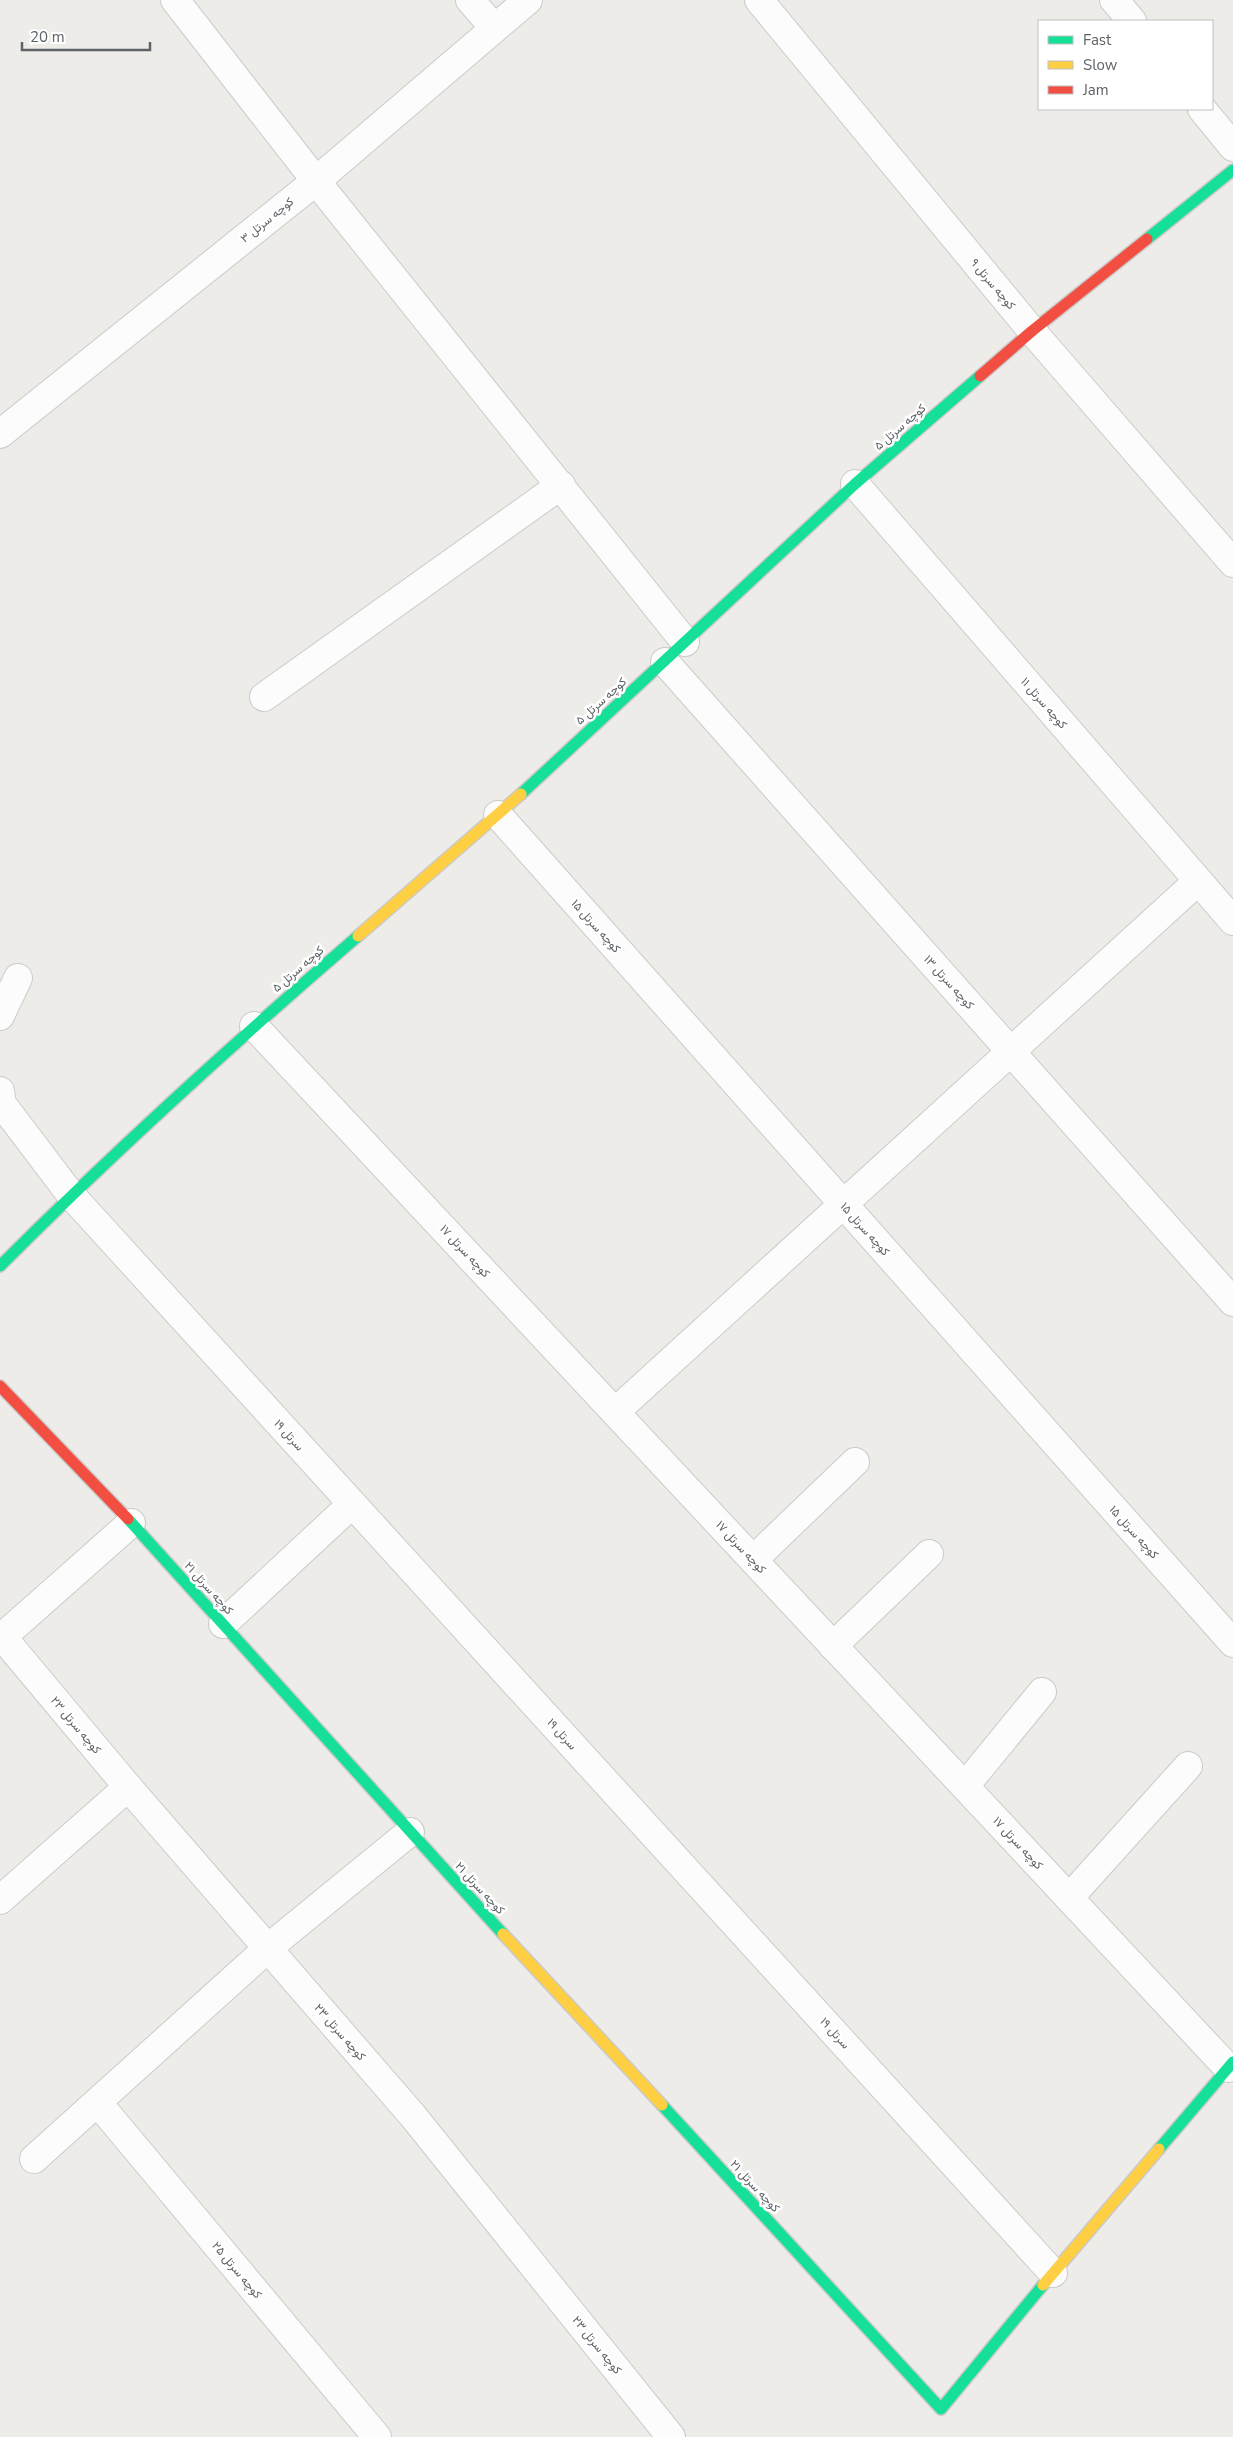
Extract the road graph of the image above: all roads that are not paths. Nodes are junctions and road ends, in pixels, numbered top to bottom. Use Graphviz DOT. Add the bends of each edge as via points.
graph roads {
  1 [pos="175,0"];
  2 [pos="470,0"];
  3 [pos="528,0"];
  4 [pos="759,0"];
  5 [pos="1114,0"];
  6 [pos="1131,20"];
  7 [pos="494,28"];
  8 [pos="1203,110"];
  9 [pos="1233,147"];
  10 [pos="1233,170"];
  11 [pos="316,181"];
  12 [pos="1032,331"];
  13 [pos="0,434"];
  14 [pos="856,484"];
  15 [pos="561,485"];
  16 [pos="1233,563"];
  17 [pos="685,642"];
  18 [pos="665,662"];
  19 [pos="264,697"];
  20 [pos="498,815"];
  21 [pos="1198,881"];
  22 [pos="1233,921"];
  23 [pos="18,978"];
  24 [pos="0,1016"];
  25 [pos="254,1026"];
  26 [pos="1011,1052"];
  27 [pos="0,1091"];
  28 [pos="71,1195"];
  29 [pos="843,1204"];
  30 [pos="0,1266"];
  31 [pos="1233,1302"];
  32 [pos="0,1386"];
  33 [pos="615,1412"];
  34 [pos="856,1462"];
  35 [pos="352,1504"];
  36 [pos="131,1523"];
  37 [pos="929,1554"];
  38 [pos="753,1560"];
  39 [pos="222,1624"];
  40 [pos="1,1637"];
  41 [pos="1233,1643"];
  42 [pos="833,1646"];
  43 [pos="1042,1692"];
  44 [pos="1188,1766"];
  45 [pos="965,1786"];
  46 [pos="128,1787"];
  47 [pos="410,1832"];
  48 [pos="1069,1898"];
  49 [pos="0,1900"];
  50 [pos="268,1948"];
  51 [pos="1231,2065"];
  52 [pos="98,2103"];
  53 [pos="34,2159"];
  54 [pos="1053,2273"];
  55 [pos="376,2437"];
  56 [pos="671,2437"];
  1 -- 11 [label="street"];
  2 -- 7 [label="street"];
  3 -- 7 [label="street, کوچه سرتل ۳"];
  4 -- 12 [label="street, کوچه سرتل ۹"];
  5 -- 6 [label="street"];
  7 -- 11 [label="street, کوچه سرتل ۳"];
  8 -- 9 [label="street"];
  10 -- 12 [label="street, کوچه سرتل ۵"];
  11 -- 13 [label="street, کوچه سرتل ۳"];
  11 -- 15 [label="street"];
  12 -- 14 [label="street, کوچه سرتل ۵"];
  12 -- 16 [label="street, کوچه سرتل ۹"];
  14 -- 17 [label="street, کوچه سرتل ۵"];
  14 -- 21 [label="street, کوچه سرتل ۱۱"];
  15 -- 17 [label="street"];
  15 -- 19 [label="street"];
  17 -- 18 [label="street, کوچه سرتل ۵"];
  18 -- 20 [label="street, کوچه سرتل ۵"];
  18 -- 26 [label="street, کوچه سرتل ۱۳"];
  20 -- 25 [label="street, کوچه سرتل ۵"];
  20 -- 29 [label="street, کوچه سرتل ۱۵"];
  21 -- 22 [label="street, کوچه سرتل ۱۱"];
  21 -- 26 [label="street"];
  23 -- 24 [label="street"];
  25 -- 28 [label="street, کوچه سرتل ۵"];
  25 -- 33 [label="street, کوچه سرتل ۱۷"];
  26 -- 29 [label="street"];
  26 -- 31 [label="street, کوچه سرتل ۱۳"];
  27 -- 28 [label="street, سرتل ۱۹" via="2,1104"];
  28 -- 30 [label="street, کوچه سرتل ۵"];
  28 -- 35 [label="street, سرتل ۱۹"];
  29 -- 33 [label="street"];
  29 -- 41 [label="street, کوچه سرتل ۱۵"];
  32 -- 36 [label="street, کوچه سرتل ۲۱"];
  33 -- 38 [label="street, کوچه سرتل ۱۷"];
  34 -- 38 [label="street"];
  35 -- 39 [label="street"];
  35 -- 54 [label="street, سرتل ۱۹"];
  36 -- 39 [label="street, کوچه سرتل ۲۱"];
  36 -- 40 [label="street"];
  37 -- 42 [label="street"];
  38 -- 42 [label="street, کوچه سرتل ۱۷"];
  39 -- 47 [label="street, کوچه سرتل ۲۱"];
  40 -- 46 [label="street, کوچه سرتل ۲۳"];
  42 -- 45 [label="street, کوچه سرتل ۱۷"];
  43 -- 45 [label="street"];
  44 -- 48 [label="street"];
  45 -- 48 [label="street, کوچه سرتل ۱۷"];
  46 -- 49 [label="street"];
  46 -- 50 [label="street, کوچه سرتل ۲۳"];
  47 -- 50 [label="street"];
  47 -- 54 [label="street, کوچه سرتل ۲۱" via="941,2409"];
  48 -- 51 [label="street, کوچه سرتل ۱۷"];
  50 -- 52 [label="street"];
  50 -- 56 [label="street, کوچه سرتل ۲۳" via="413,2116"];
  51 -- 54 [label="street"];
  52 -- 53 [label="street"];
  52 -- 55 [label="street, کوچه سرتل ۲۵"];
}
